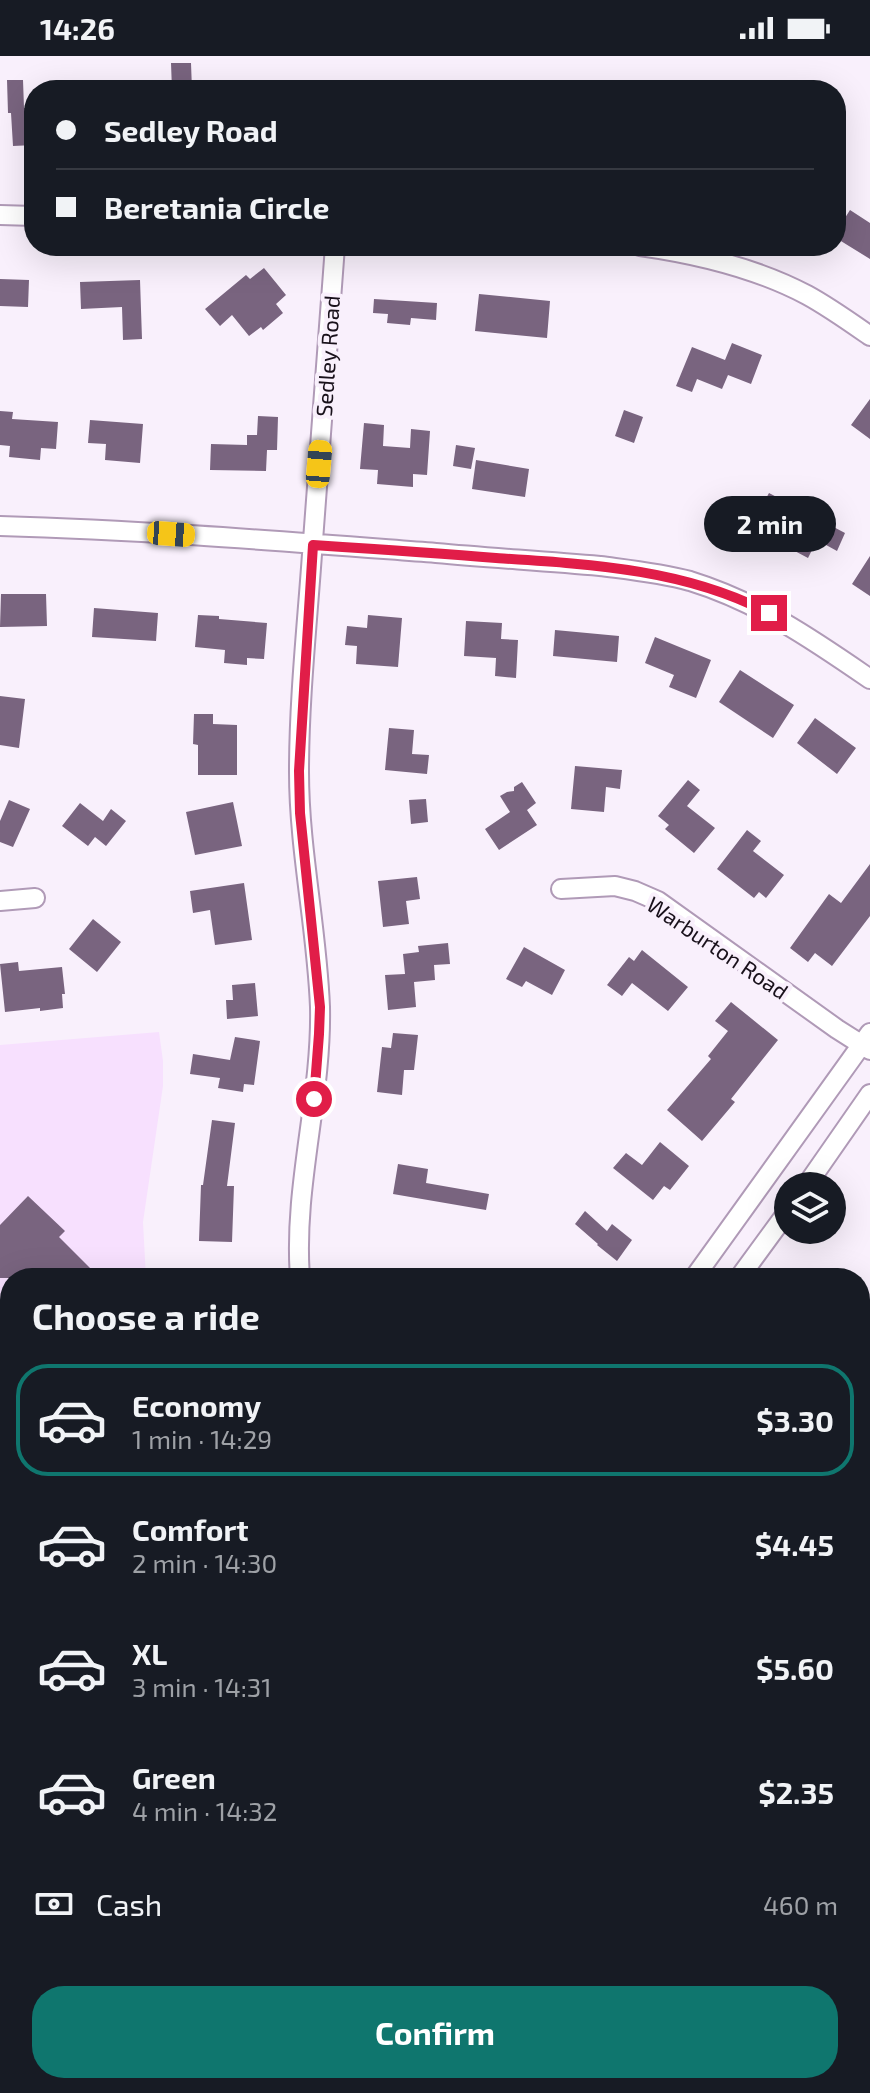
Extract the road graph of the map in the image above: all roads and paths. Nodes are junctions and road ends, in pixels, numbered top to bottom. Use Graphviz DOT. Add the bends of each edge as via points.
graph roads {
  1 [pos="0,215"];
  2 [pos="24,216"];
  3 [pos="334,256"];
  4 [pos="690,256"];
  5 [pos="870,336"];
  6 [pos="0,526"];
  7 [pos="313,545"];
  8 [pos="870,679"];
  9 [pos="561,889"];
  10 [pos="35,898"];
  11 [pos="0,901"];
  12 [pos="868,1042"];
  13 [pos="870,1094"];
  14 [pos="816,1172"];
  15 [pos="774,1230"];
  16 [pos="300,1268"];
  17 [pos="701,1268"];
  18 [pos="746,1268"];
  1 -- 2 [label="street"];
  3 -- 7 [label="street, Sedley Road"];
  4 -- 5 [label="street" via="768,278 816,300"];
  6 -- 7 [label="street"];
  7 -- 8 [label="street" via="558,562 682,579 766,612"];
  7 -- 16 [label="street, Sedley Road" via="299,771 319,1034 298,1222"];
  9 -- 12 [label="street, Warburton Road" via="615,886 658,901 830,1024"];
  10 -- 11 [label="street"];
  12 -- 17 [label="street"];
  13 -- 14 [label="street"];
  15 -- 18 [label="street"];
}
